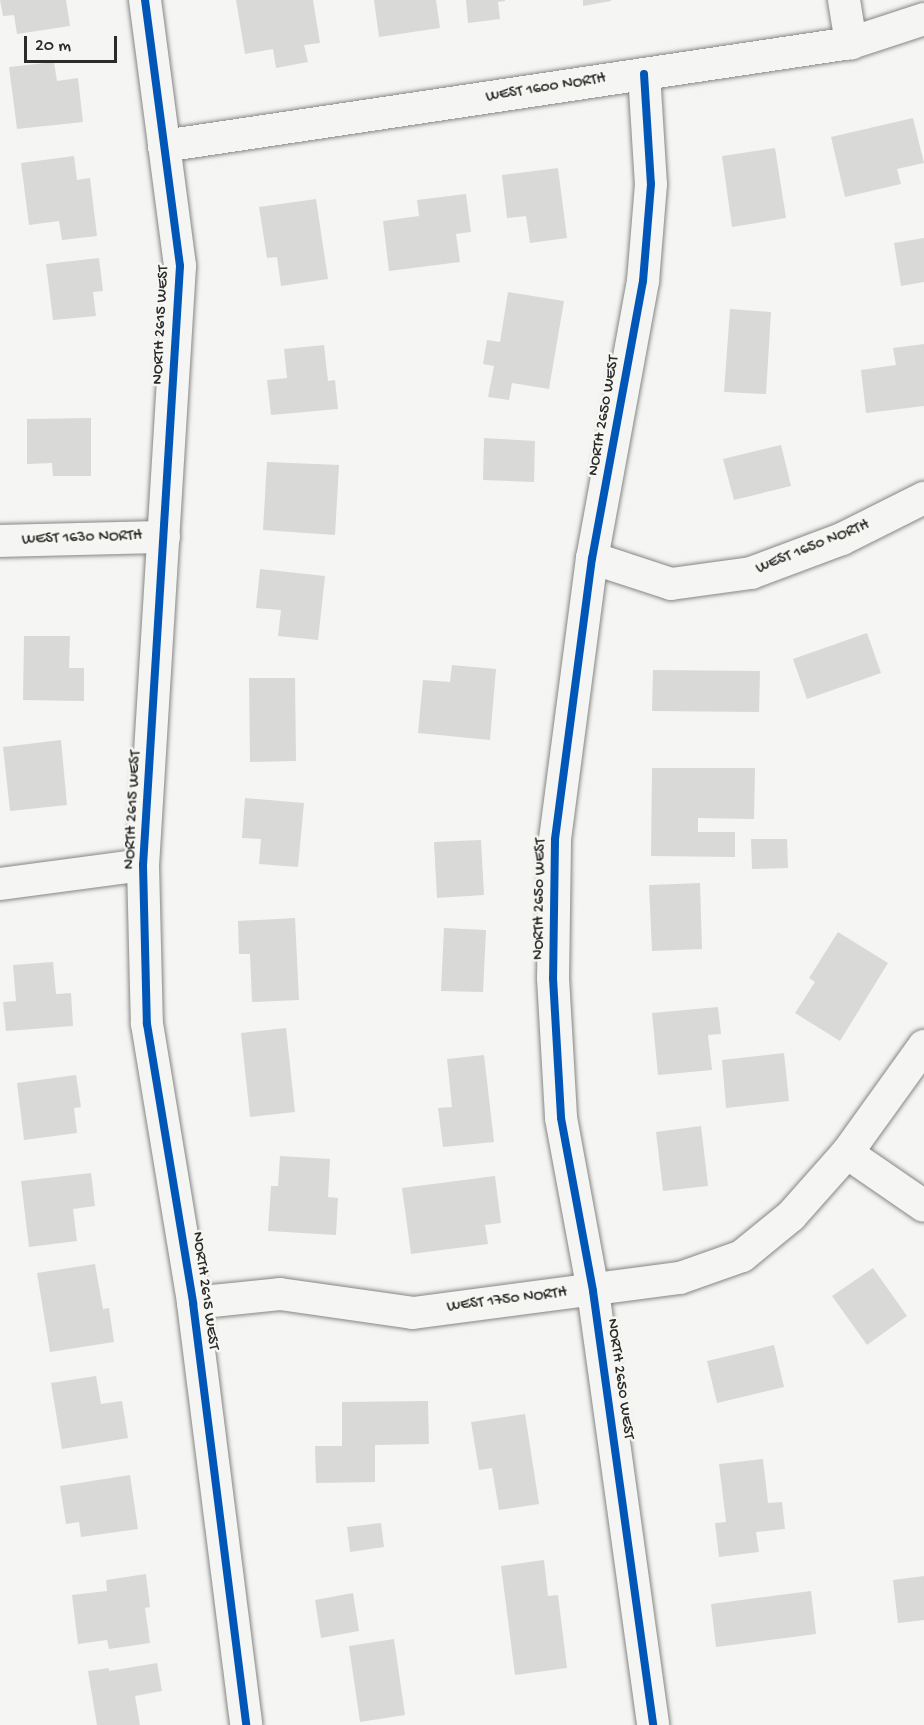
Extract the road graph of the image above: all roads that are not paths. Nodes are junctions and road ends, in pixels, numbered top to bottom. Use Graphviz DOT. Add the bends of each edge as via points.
graph roads {
  1 [pos="145,0"];
  2 [pos="844,0"];
  3 [pos="924,19"];
  4 [pos="851,43"];
  5 [pos="644,74"];
  6 [pos="164,146"];
  7 [pos="924,498"];
  8 [pos="164,537"];
  9 [pos="0,541"];
  10 [pos="592,558"];
  11 [pos="143,865"];
  12 [pos="0,884"];
  13 [pos="924,1046"];
  14 [pos="847,1153"];
  15 [pos="924,1206"];
  16 [pos="593,1291"];
  17 [pos="193,1303"];
  18 [pos="246,1725"];
  19 [pos="653,1725"];
  1 -- 6 [label="street, NORTH 2615 WEST"];
  2 -- 4 [label="street"];
  3 -- 4 [label="street, WEST 1600 NORTH"];
  4 -- 5 [label="street, WEST 1600 NORTH"];
  5 -- 6 [label="street, WEST 1600 NORTH"];
  5 -- 10 [label="street, NORTH 2650 WEST" via="651,184 643,281"];
  6 -- 8 [label="street, NORTH 2615 WEST" via="180,266"];
  7 -- 10 [label="street, WEST 1650 NORTH" via="842,539 751,573 671,584"];
  8 -- 9 [label="street, WEST 1630 NORTH"];
  8 -- 11 [label="street, NORTH 2615 WEST"];
  10 -- 16 [label="street, NORTH 2650 WEST" via="555,840 553,978 561,1118"];
  11 -- 12 [label="street"];
  11 -- 17 [label="street, NORTH 2615 WEST" via="147,1024"];
  13 -- 14 [label="street, WEST 1750 NORTH"];
  14 -- 15 [label="street"];
  14 -- 16 [label="street, WEST 1750 NORTH" via="791,1216 742,1256 680,1278"];
  16 -- 17 [label="street, WEST 1750 NORTH" via="413,1313 280,1294"];
  16 -- 19 [label="street, NORTH 2650 WEST"];
  17 -- 18 [label="street, NORTH 2615 WEST"];
}
